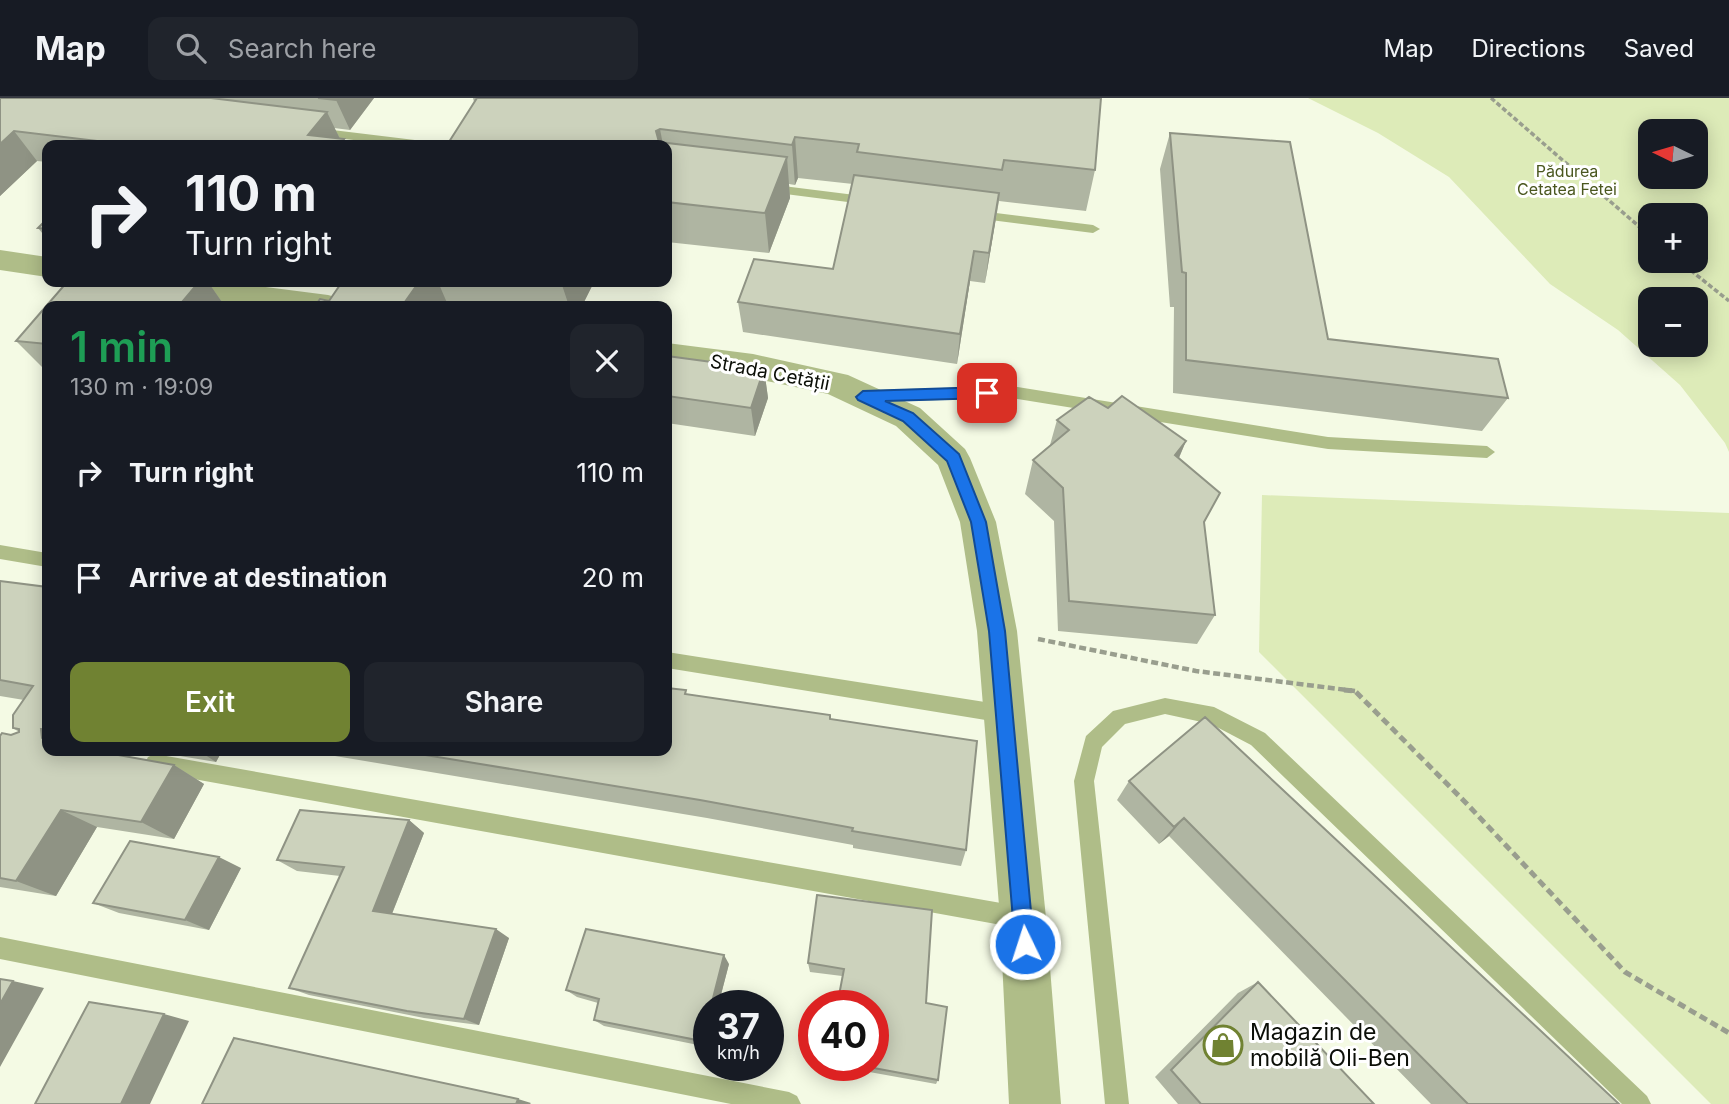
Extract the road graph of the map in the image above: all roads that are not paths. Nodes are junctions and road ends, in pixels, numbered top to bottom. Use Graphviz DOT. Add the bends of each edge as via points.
graph roads {
  1 [pos="300,130"];
  2 [pos="382,140"];
  3 [pos="749,186"];
  4 [pos="887,204"];
  5 [pos="956,212"];
  6 [pos="1093,229"];
  7 [pos="0,260"];
  8 [pos="42,266"];
  9 [pos="190,287"];
  10 [pos="292,301"];
  11 [pos="672,355"];
  12 [pos="863,397"];
  13 [pos="1487,452"];
  14 [pos="0,552"];
  15 [pos="42,559"];
  16 [pos="672,661"];
  17 [pos="1004,714"];
  18 [pos="142,761"];
  19 [pos="1023,918"];
  20 [pos="0,948"];
  21 [pos="789,1104"];
  22 [pos="1035,1104"];
  23 [pos="1116,1104"];
  24 [pos="1639,1104"];
  1 -- 2 [label="lane"];
  3 -- 4 [label="lane"];
  5 -- 6 [label="lane"];
  7 -- 8 [label="street"];
  9 -- 10 [label="street"];
  11 -- 12 [label="street, Strada Cetății" via="836,384"];
  12 -- 13 [label="lane" via="1012,392 1328,443"];
  12 -- 17 [label="street, Strada Cetății" via="908,417 953,458 978,522 997,631"];
  14 -- 15 [label="lane"];
  16 -- 17 [label="lane"];
  17 -- 19 [label="street, Strada Cetății"];
  18 -- 19 [label="lane"];
  19 -- 22 [label="street, Strada Cetății"];
  20 -- 21 [label="lane"];
  23 -- 24 [label="lane" via="1084,781 1093,742 1120,717 1165,706 1214,716 1258,739"];
}
